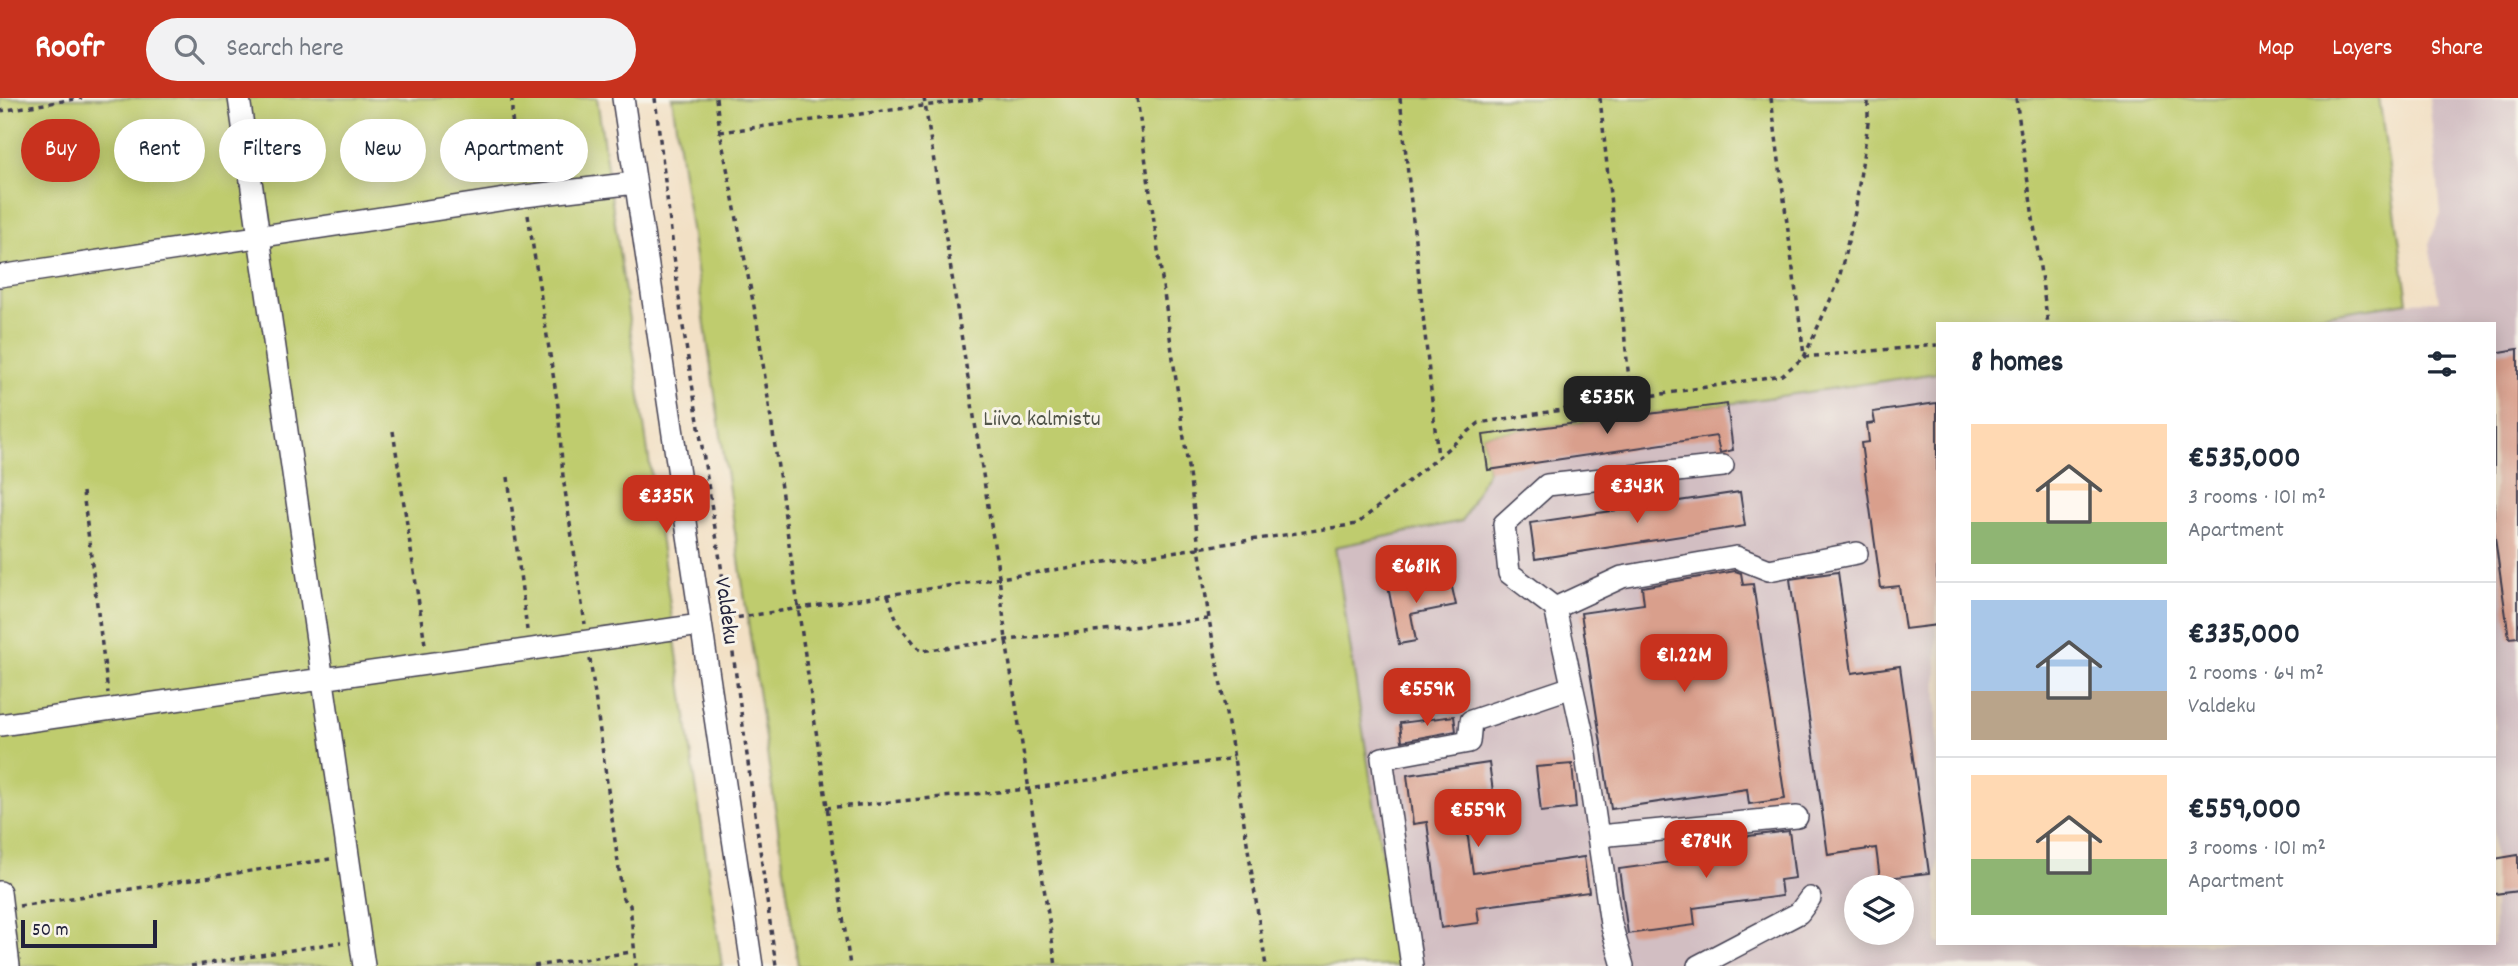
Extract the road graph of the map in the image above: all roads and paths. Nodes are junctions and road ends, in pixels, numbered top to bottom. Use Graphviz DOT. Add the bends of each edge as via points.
graph roads {
  1 [pos="82,98"];
  2 [pos="239,98"];
  3 [pos="512,98"];
  4 [pos="623,98"];
  5 [pos="655,98"];
  6 [pos="716,98"];
  7 [pos="925,98"];
  8 [pos="985,98"];
  9 [pos="1137,98"];
  10 [pos="1400,98"];
  11 [pos="1600,98"];
  12 [pos="1771,98"];
  13 [pos="1868,98"];
  14 [pos="2016,98"];
  15 [pos="925,105"];
  16 [pos="0,111"];
  17 [pos="720,132"];
  18 [pos="635,183"];
  19 [pos="525,196"];
  20 [pos="259,236"];
  21 [pos="0,276"];
  22 [pos="2048,322"];
  23 [pos="1936,345"];
  24 [pos="1804,357"];
  25 [pos="1631,399"];
  26 [pos="393,431"];
  27 [pos="1438,457"];
  28 [pos="1723,466"];
  29 [pos="508,477"];
  30 [pos="83,492"];
  31 [pos="1200,547"];
  32 [pos="1857,553"];
  33 [pos="999,576"];
  34 [pos="888,595"];
  35 [pos="797,608"];
  36 [pos="1555,608"];
  37 [pos="728,618"];
  38 [pos="1209,619"];
  39 [pos="700,625"];
  40 [pos="1006,639"];
  41 [pos="587,642"];
  42 [pos="529,649"];
  43 [pos="428,663"];
  44 [pos="321,679"];
  45 [pos="1572,687"];
  46 [pos="110,709"];
  47 [pos="0,725"];
  48 [pos="1234,758"];
  49 [pos="1029,789"];
  50 [pos="826,808"];
  51 [pos="1797,817"];
  52 [pos="1599,836"];
  53 [pos="349,856"];
  54 [pos="1810,898"];
  55 [pos="1,901"];
  56 [pos="360,939"];
  57 [pos="633,951"];
  58 [pos="9,966"];
  59 [pos="191,966"];
  60 [pos="364,966"];
  61 [pos="534,966"];
  62 [pos="635,966"];
  63 [pos="752,966"];
  64 [pos="776,966"];
  65 [pos="850,966"];
  66 [pos="1056,966"];
  67 [pos="1266,966"];
  68 [pos="1412,966"];
  69 [pos="1623,966"];
  70 [pos="1698,966"];
  1 -- 16 [label="path"];
  2 -- 20 [label="street"];
  3 -- 19 [label="path"];
  4 -- 18 [label="street, Valdeku"];
  5 -- 37 [label="path" via="681,314"];
  6 -- 17 [label="path"];
  7 -- 15 [label="path"];
  8 -- 15 [label="path"];
  9 -- 31 [label="path"];
  10 -- 27 [label="path"];
  11 -- 25 [label="path"];
  12 -- 24 [label="path"];
  13 -- 24 [label="path" via="1855,212 1838,283"];
  14 -- 22 [label="path"];
  15 -- 17 [label="path"];
  15 -- 33 [label="path"];
  17 -- 35 [label="path" via="757,322"];
  18 -- 19 [label="street"];
  18 -- 39 [label="street, Valdeku"];
  19 -- 20 [label="street"];
  19 -- 41 [label="path" via="558,406 563,477"];
  20 -- 21 [label="street"];
  20 -- 44 [label="street"];
  23 -- 24 [label="path"];
  24 -- 25 [label="path" via="1782,375"];
  25 -- 27 [label="path" via="1479,423"];
  26 -- 43 [label="path"];
  27 -- 31 [label="path" via="1357,524"];
  28 -- 36 [label="street" via="1547,485 1504,524 1509,573"];
  29 -- 42 [label="path"];
  30 -- 46 [label="path"];
  31 -- 33 [label="path"];
  31 -- 38 [label="path"];
  32 -- 36 [label="street" via="1769,570 1736,557 1622,577"];
  33 -- 34 [label="path"];
  33 -- 40 [label="path"];
  34 -- 35 [label="path"];
  34 -- 40 [label="path" via="898,624 921,652"];
  35 -- 37 [label="path"];
  35 -- 50 [label="path"];
  36 -- 45 [label="street"];
  37 -- 64 [label="path"];
  38 -- 40 [label="path"];
  38 -- 48 [label="path"];
  39 -- 41 [label="street"];
  39 -- 63 [label="street, Valdeku"];
  40 -- 49 [label="path"];
  41 -- 42 [label="street"];
  41 -- 57 [label="path" via="623,899 630,905"];
  42 -- 43 [label="street"];
  43 -- 44 [label="street"];
  44 -- 46 [label="street"];
  44 -- 53 [label="street"];
  45 -- 52 [label="street"];
  45 -- 68 [label="street" via="1471,722 1469,742 1382,758"];
  46 -- 47 [label="street"];
  48 -- 49 [label="path"];
  48 -- 67 [label="path"];
  49 -- 50 [label="path"];
  49 -- 66 [label="path"];
  50 -- 65 [label="path"];
  51 -- 52 [label="street"];
  52 -- 69 [label="street" via="1611,923"];
  53 -- 55 [label="path"];
  53 -- 56 [label="street"];
  54 -- 70 [label="street" via="1799,913"];
  55 -- 58 [label="street"];
  56 -- 59 [label="path"];
  56 -- 60 [label="street"];
  57 -- 61 [label="path"];
  57 -- 62 [label="path"];
}
